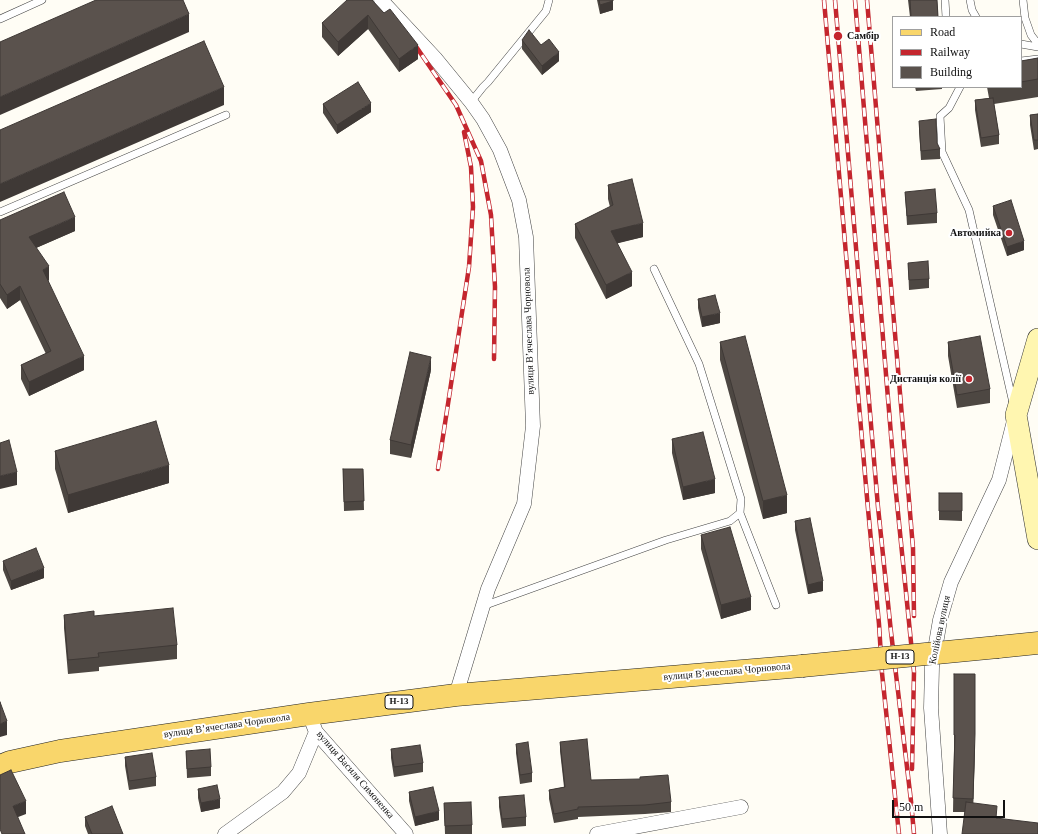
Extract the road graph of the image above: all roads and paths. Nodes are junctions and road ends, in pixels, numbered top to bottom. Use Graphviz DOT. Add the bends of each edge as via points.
graph roads {
  1 [pos="42,0"];
  2 [pos="381,0"];
  3 [pos="549,0"];
  4 [pos="945,0"];
  5 [pos="970,0"];
  6 [pos="1023,0"];
  7 [pos="946,16"];
  8 [pos="975,16"];
  9 [pos="0,19"];
  10 [pos="1022,44"];
  11 [pos="1038,45"];
  12 [pos="1038,59"];
  13 [pos="1022,61"];
  14 [pos="959,88"];
  15 [pos="471,102"];
  16 [pos="226,115"];
  17 [pos="0,212"];
  18 [pos="654,269"];
  19 [pos="1038,339"];
  20 [pos="1016,415"];
  21 [pos="740,513"];
  22 [pos="1038,539"];
  23 [pos="776,605"];
  24 [pos="483,606"];
  25 [pos="1038,643"];
  26 [pos="456,695"];
  27 [pos="313,723"];
  28 [pos="0,766"];
  29 [pos="741,807"];
  30 [pos="225,834"];
  31 [pos="406,834"];
  32 [pos="597,834"];
  33 [pos="940,834"];
  1 -- 9 [label="lane"];
  2 -- 15 [label="street, вулиця Вʼячеслава Чорновола" via="435,58"];
  3 -- 15 [label="lane" via="546,11"];
  4 -- 7 [label="lane"];
  5 -- 8 [label="lane"];
  6 -- 11 [label="lane" via="1025,18"];
  10 -- 11 [label="lane"];
  12 -- 13 [label="lane"];
  14 -- 20 [label="lane" via="949,108 940,116 942,152 969,210"];
  15 -- 24 [label="street, вулиця Вʼячеслава Чорновола" via="500,150 519,200 526,237 533,426 524,504"];
  16 -- 17 [label="lane"];
  18 -- 21 [label="lane" via="699,364 741,498"];
  19 -- 20 [label="main road"];
  20 -- 22 [label="main road"];
  20 -- 33 [label="street, Колійова вулиця" via="999,480 951,582 940,620 932,667 931,708"];
  21 -- 23 [label="lane"];
  21 -- 24 [label="lane" via="730,521 666,540"];
  24 -- 26 [label="street, вулиця Вʼячеслава Чорновола"];
  25 -- 26 [label="main road, вулиця Вʼячеслава Чорновола / Н-13, bridge"];
  26 -- 27 [label="main road, вулиця Вʼячеслава Чорновола / Н-13"];
  27 -- 28 [label="main road, вулиця Вʼячеслава Чорновола / Н-13" via="60,751"];
  27 -- 30 [label="street" via="299,773 283,792"];
  27 -- 31 [label="street, вулиця Василя Симоненка"];
  29 -- 32 [label="street"];
}
